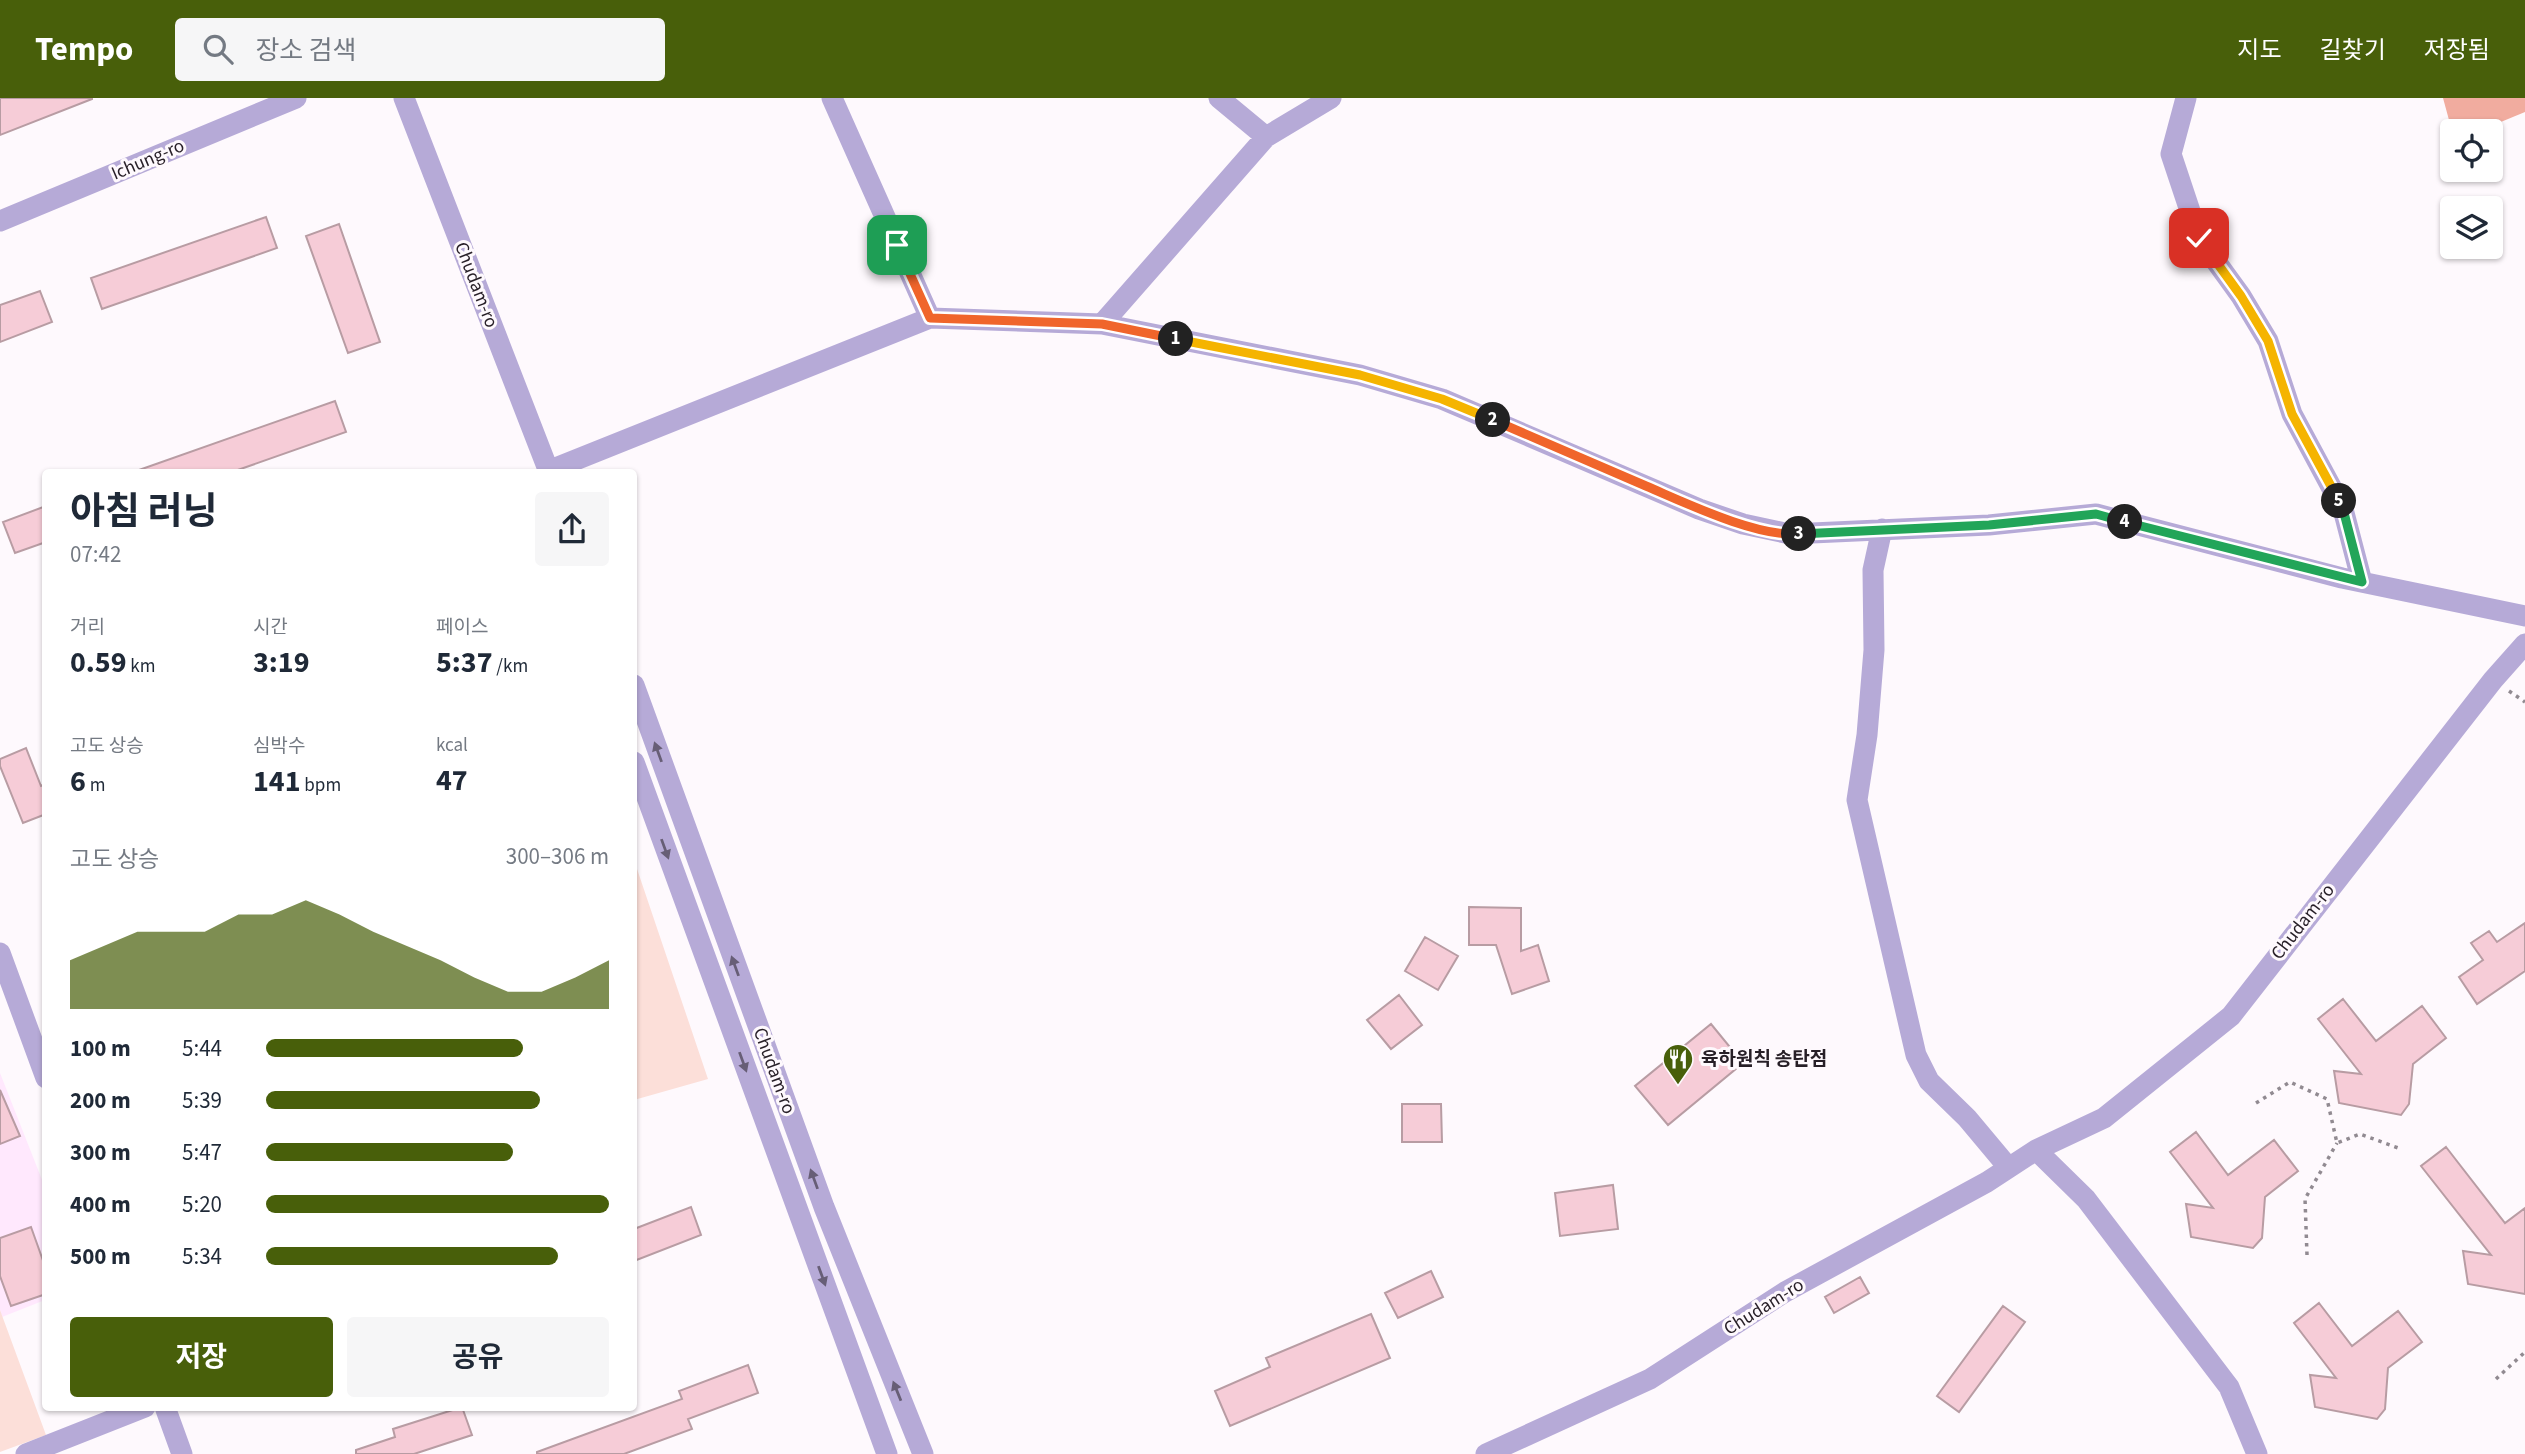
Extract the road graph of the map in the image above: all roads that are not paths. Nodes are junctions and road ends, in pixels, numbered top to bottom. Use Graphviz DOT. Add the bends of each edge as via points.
graph roads {
  1 [pos="296,98"];
  2 [pos="404,98"];
  3 [pos="832,98"];
  4 [pos="1219,98"];
  5 [pos="1331,98"];
  6 [pos="2186,98"];
  7 [pos="1266,137"];
  8 [pos="0,221"];
  9 [pos="930,318"];
  10 [pos="1102,324"];
  11 [pos="548,469"];
  12 [pos="556,469"];
  13 [pos="1882,529"];
  14 [pos="2362,582"];
  15 [pos="2525,615"];
  16 [pos="2525,644"];
  17 [pos="637,693"];
  18 [pos="637,770"];
  19 [pos="0,953"];
  20 [pos="42,1068"];
  21 [pos="2036,1150"];
  22 [pos="2008,1167"];
  23 [pos="135,1411"];
  24 [pos="166,1411"];
  25 [pos="26,1454"];
  26 [pos="182,1454"];
  27 [pos="887,1454"];
  28 [pos="923,1454"];
  29 [pos="1486,1454"];
  30 [pos="2257,1454"];
  1 -- 8 [label="street, Ichung-ro"];
  2 -- 11 [label="street, Chudam-ro"];
  3 -- 9 [label="street"];
  4 -- 7 [label="street"];
  5 -- 7 [label="street"];
  6 -- 14 [label="street" via="2171,154 2199,238 2268,341 2292,414 2343,509"];
  7 -- 10 [label="street"];
  9 -- 10 [label="street"];
  9 -- 12 [label="street"];
  10 -- 13 [label="street" via="1360,375 1442,399 1742,524 1790,534"];
  13 -- 14 [label="street" via="2096,514"];
  13 -- 22 [label="street" via="1873,570 1874,650 1857,800 1916,1055 1929,1081"];
  14 -- 15 [label="street"];
  16 -- 21 [label="street, Chudam-ro" via="2231,1016 2104,1118"];
  28 -- 17 [label="street, Chudam-ro, one-way" via="819,1194"];
  18 -- 27 [label="street, Chudam-ro, one-way"];
  19 -- 20 [label="street"];
  21 -- 22 [label="street, Chudam-ro"];
  21 -- 30 [label="street" via="2086,1199 2229,1387"];
  22 -- 29 [label="street, Chudam-ro" via="1785,1292 1650,1379"];
  23 -- 25 [label="street"];
  24 -- 26 [label="street"];
}
